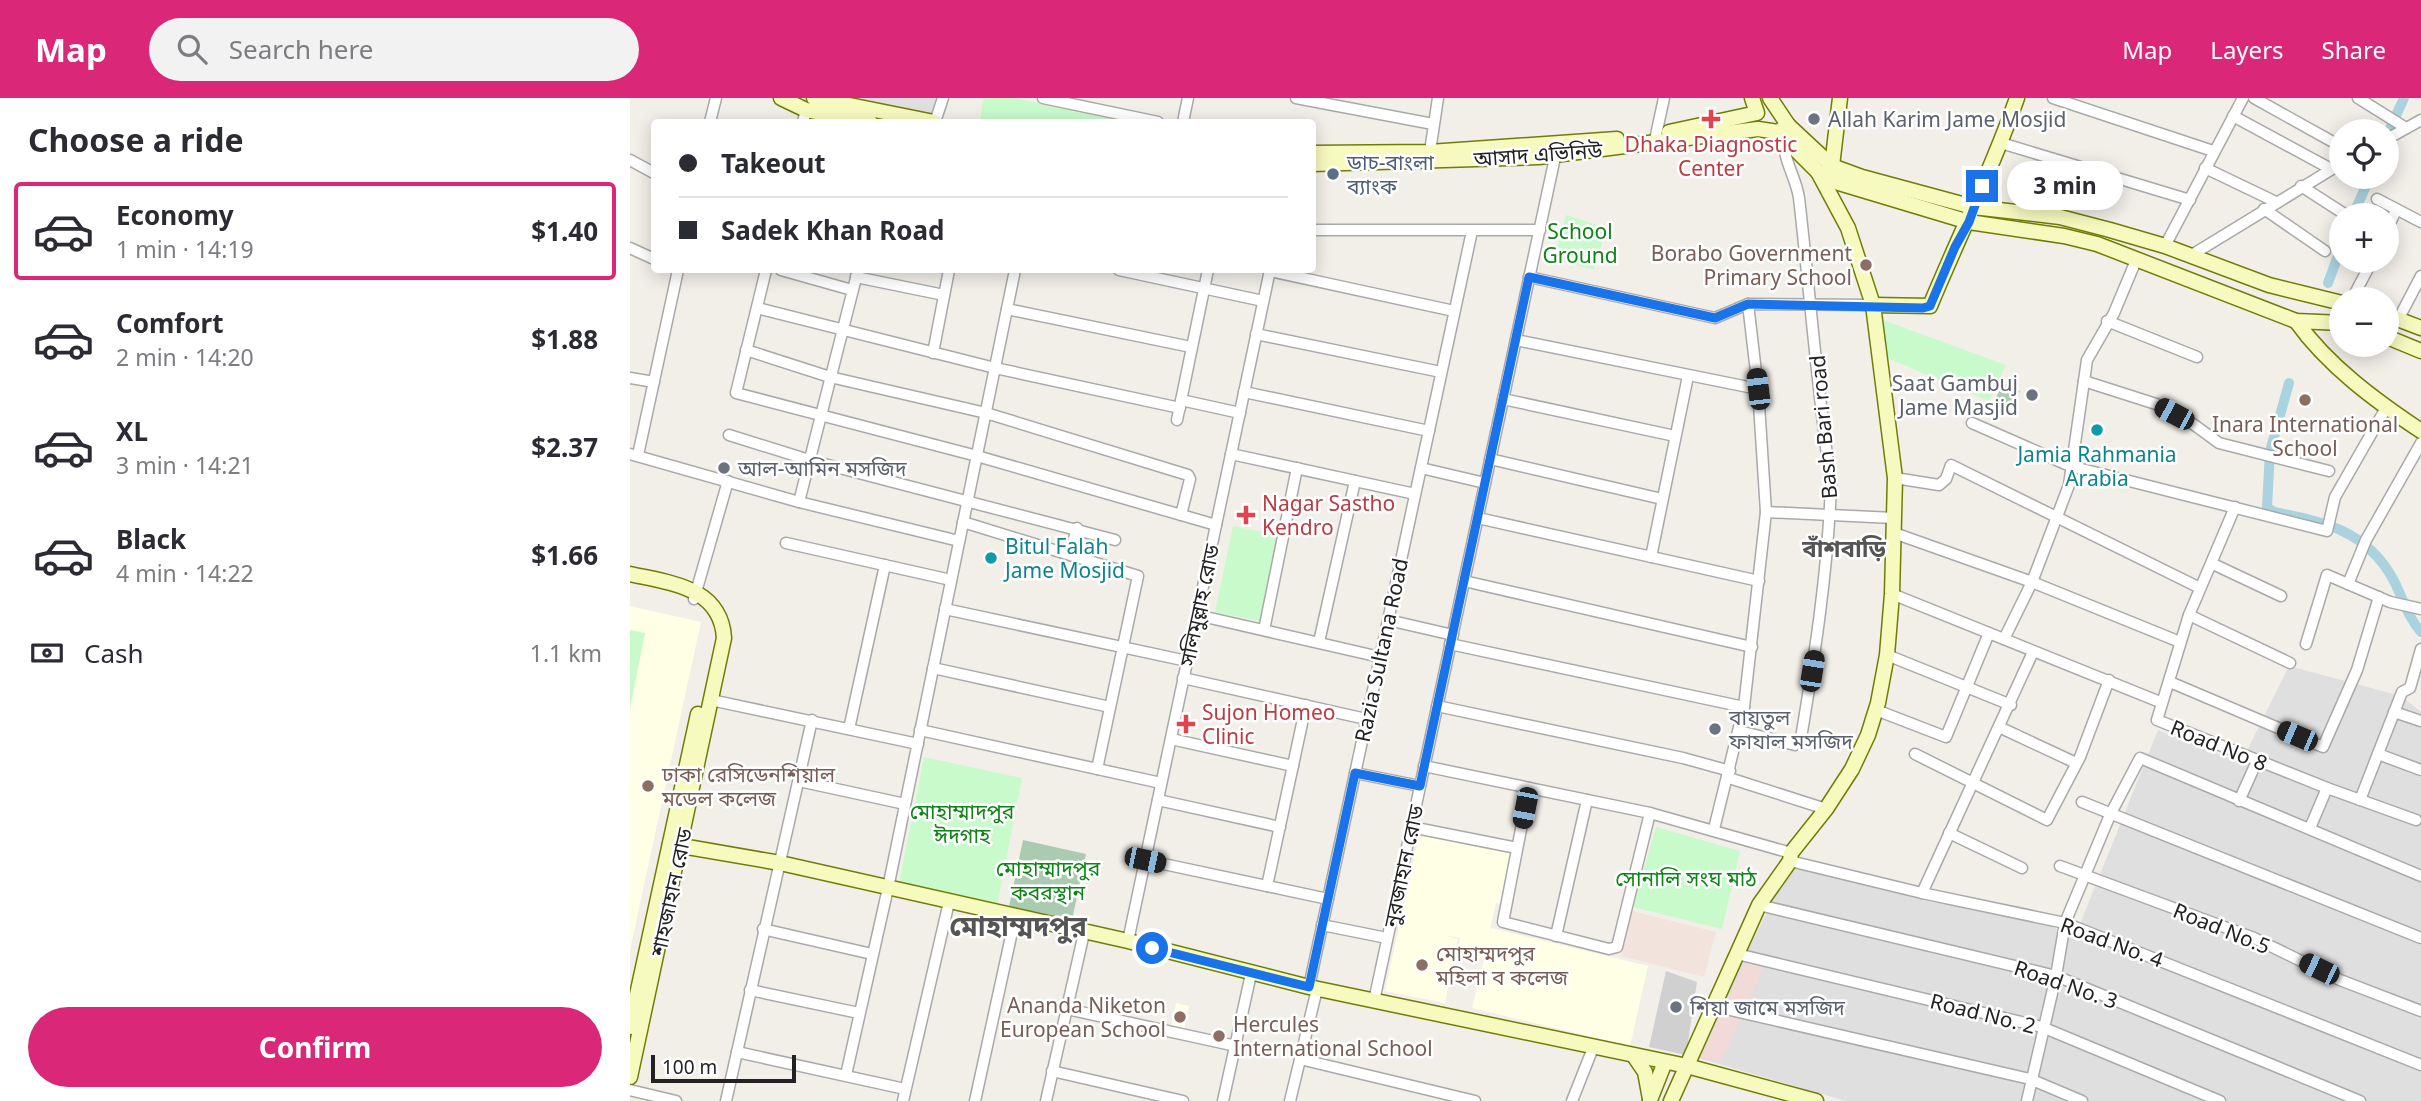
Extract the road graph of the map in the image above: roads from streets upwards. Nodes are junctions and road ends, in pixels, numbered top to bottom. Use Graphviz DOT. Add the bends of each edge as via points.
graph roads {
  1 [pos="716,98"];
  2 [pos="781,98"];
  3 [pos="943,98"];
  4 [pos="1043,98"];
  5 [pos="1188,98"];
  6 [pos="1296,98"];
  7 [pos="1438,98"];
  8 [pos="1664,98"];
  9 [pos="1752,98"];
  10 [pos="1840,98"];
  11 [pos="2017,98"];
  12 [pos="2053,98"];
  13 [pos="2243,98"];
  14 [pos="2254,98"];
  15 [pos="2358,98"];
  16 [pos="1773,103"];
  17 [pos="808,110"];
  18 [pos="1755,114"];
  19 [pos="2233,116"];
  20 [pos="711,119"];
  21 [pos="854,119"];
  22 [pos="902,119"];
  23 [pos="935,119"];
  24 [pos="1144,119"];
  25 [pos="1184,119"];
  26 [pos="2388,119"];
  27 [pos="2421,120"];
  28 [pos="1433,124"];
  29 [pos="1762,129"];
  30 [pos="2399,130"];
  31 [pos="1783,131"];
  32 [pos="1656,135"];
  33 [pos="2329,140"];
  34 [pos="2001,143"];
  35 [pos="1556,150"];
  36 [pos="2214,151"];
  37 [pos="1316,153"];
  38 [pos="1429,157"];
  39 [pos="630,160"];
  40 [pos="2329,162"];
  41 [pos="1316,164"];
  42 [pos="2205,168"];
  43 [pos="1825,169"];
  44 [pos="651,171"];
  45 [pos="2329,171"];
  46 [pos="2301,187"];
  47 [pos="2190,200"];
  48 [pos="2377,200"];
  49 [pos="2276,202"];
  50 [pos="2383,203"];
  51 [pos="2329,205"];
  52 [pos="1973,207"];
  53 [pos="2264,209"];
  54 [pos="2399,211"];
  55 [pos="1969,222"];
  56 [pos="2421,222"];
  57 [pos="1316,230"];
  58 [pos="1540,230"];
  59 [pos="1472,231"];
  60 [pos="2162,245"];
  61 [pos="630,248"];
  62 [pos="2325,251"];
  63 [pos="2190,256"];
  64 [pos="651,258"];
  65 [pos="2137,258"];
  66 [pos="2153,264"];
  67 [pos="677,273"];
  68 [pos="765,273"];
  69 [pos="792,273"];
  70 [pos="857,273"];
  71 [pos="948,273"];
  72 [pos="1014,273"];
  73 [pos="1132,273"];
  74 [pos="1207,273"];
  75 [pos="1269,273"];
  76 [pos="1283,273"];
  77 [pos="2421,276"];
  78 [pos="1529,277"];
  79 [pos="1204,289"];
  80 [pos="852,290"];
  81 [pos="944,295"];
  82 [pos="2329,300"];
  83 [pos="1264,301"];
  84 [pos="1748,304"];
  85 [pos="1812,305"];
  86 [pos="1873,305"];
  87 [pos="2399,307"];
  88 [pos="757,308"];
  89 [pos="1007,309"];
  90 [pos="1454,311"];
  91 [pos="2399,319"];
  92 [pos="2329,320"];
  93 [pos="2107,321"];
  94 [pos="2296,321"];
  95 [pos="2421,328"];
  96 [pos="842,332"];
  97 [pos="1256,334"];
  98 [pos="1516,340"];
  99 [pos="2399,342"];
  100 [pos="1191,347"];
  101 [pos="746,350"];
  102 [pos="2421,351"];
  103 [pos="933,353"];
  104 [pos="2197,357"];
  105 [pos="995,369"];
  106 [pos="1441,372"];
  107 [pos="1688,376"];
  108 [pos="630,377"];
  109 [pos="830,377"];
  110 [pos="2084,381"];
  111 [pos="654,383"];
  112 [pos="1758,389"];
  113 [pos="1244,392"];
  114 [pos="1503,399"];
  115 [pos="1180,404"];
  116 [pos="2386,408"];
  117 [pos="1240,412"];
  118 [pos="986,413"];
  119 [pos="820,417"];
  120 [pos="1177,421"];
  121 [pos="1972,422"];
  122 [pos="1429,430"];
  123 [pos="2421,431"];
  124 [pos="729,435"];
  125 [pos="1675,436"];
  126 [pos="2421,443"];
  127 [pos="634,454"];
  128 [pos="1231,454"];
  129 [pos="977,456"];
  130 [pos="1490,459"];
  131 [pos="809,460"];
  132 [pos="2070,466"];
  133 [pos="1297,468"];
  134 [pos="1420,468"];
  135 [pos="2329,471"];
  136 [pos="1895,478"];
  137 [pos="728,481"];
  138 [pos="1355,481"];
  139 [pos="1485,482"];
  140 [pos="1415,494"];
  141 [pos="968,499"];
  142 [pos="1662,499"];
  143 [pos="799,502"];
  144 [pos="2235,507"];
  145 [pos="1766,512"];
  146 [pos="1830,513"];
  147 [pos="1181,515"];
  148 [pos="1478,519"];
  149 [pos="2058,520"];
  150 [pos="963,522"];
  151 [pos="1216,525"];
  152 [pos="1894,525"];
  153 [pos="1077,528"];
  154 [pos="1115,540"];
  155 [pos="959,541"];
  156 [pos="786,543"];
  157 [pos="1070,553"];
  158 [pos="1651,557"];
  159 [pos="2214,564"];
  160 [pos="885,565"];
  161 [pos="630,574"];
  162 [pos="951,580"];
  163 [pos="1759,581"];
  164 [pos="630,582"];
  165 [pos="1464,582"];
  166 [pos="2032,582"];
  167 [pos="2347,584"];
  168 [pos="2200,588"];
  169 [pos="1892,594"];
  170 [pos="695,596"];
  171 [pos="2281,596"];
  172 [pos="2379,597"];
  173 [pos="2419,608"];
  174 [pos="945,609"];
  175 [pos="1197,615"];
  176 [pos="2189,615"];
  177 [pos="1388,620"];
  178 [pos="1264,630"];
  179 [pos="1989,633"];
  180 [pos="2004,639"];
  181 [pos="1451,640"];
  182 [pos="1319,642"];
  183 [pos="2180,642"];
  184 [pos="2306,644"];
  185 [pos="1123,647"];
  186 [pos="1752,647"];
  187 [pos="2421,649"];
  188 [pos="2033,652"];
  189 [pos="1887,655"];
  190 [pos="1380,657"];
  191 [pos="1187,661"];
  192 [pos="2290,663"];
  193 [pos="933,668"];
  194 [pos="1183,678"];
  195 [pos="2109,680"];
  196 [pos="2170,682"];
  197 [pos="1966,687"];
  198 [pos="711,700"];
  199 [pos="2160,702"];
  200 [pos="1306,705"];
  201 [pos="2011,705"];
  202 [pos="1437,706"];
  203 [pos="1110,707"];
  204 [pos="1744,707"];
  205 [pos="1876,710"];
  206 [pos="2394,712"];
  207 [pos="1366,719"];
  208 [pos="812,720"];
  209 [pos="2421,721"];
  210 [pos="1999,727"];
  211 [pos="849,729"];
  212 [pos="920,730"];
  213 [pos="1739,731"];
  214 [pos="1171,739"];
  215 [pos="918,744"];
  216 [pos="1915,754"];
  217 [pos="2378,754"];
  218 [pos="2257,761"];
  219 [pos="2076,763"];
  220 [pos="1293,766"];
  221 [pos="1424,766"];
  222 [pos="1097,769"];
  223 [pos="2421,771"];
  224 [pos="1355,773"];
  225 [pos="1730,774"];
  226 [pos="799,781"];
  227 [pos="1161,783"];
  228 [pos="1970,785"];
  229 [pos="1420,786"];
  230 [pos="1529,788"];
  231 [pos="2327,788"];
  232 [pos="1157,800"];
  233 [pos="1587,800"];
  234 [pos="2360,800"];
  235 [pos="2239,801"];
  236 [pos="2082,802"];
  237 [pos="905,804"];
  238 [pos="1826,809"];
  239 [pos="1650,813"];
  240 [pos="2110,815"];
  241 [pos="2416,820"];
  242 [pos="1280,827"];
  243 [pos="1411,827"];
  244 [pos="2310,828"];
  245 [pos="1714,829"];
  246 [pos="1949,833"];
  247 [pos="675,845"];
  248 [pos="1517,848"];
  249 [pos="1791,857"];
  250 [pos="1145,860"];
  251 [pos="780,863"];
  252 [pos="2060,866"];
  253 [pos="2022,868"];
  254 [pos="2421,876"];
  255 [pos="2086,878"];
  256 [pos="1268,886"];
  257 [pos="888,888"];
  258 [pos="1922,893"];
  259 [pos="1328,899"];
  260 [pos="949,902"];
  261 [pos="1759,905"];
  262 [pos="1015,918"];
  263 [pos="2065,923"];
  264 [pos="1322,925"];
  265 [pos="763,929"];
  266 [pos="1084,933"];
  267 [pos="1556,936"];
  268 [pos="1387,937"];
  269 [pos="2421,938"];
  270 [pos="1128,942"];
  271 [pos="872,954"];
  272 [pos="1737,954"];
  273 [pos="1251,974"];
  274 [pos="2056,976"];
  275 [pos="1313,988"];
  276 [pos="750,990"];
  277 [pos="1374,1001"];
  278 [pos="1713,1006"];
  279 [pos="1067,1009"];
  280 [pos="2421,1011"];
  281 [pos="859,1013"];
  282 [pos="630,1027"];
  283 [pos="2042,1027"];
  284 [pos="1236,1046"];
  285 [pos="1593,1048"];
  286 [pos="737,1052"];
  287 [pos="1634,1056"];
  288 [pos="1300,1059"];
  289 [pos="1665,1062"];
  290 [pos="2421,1065"];
  291 [pos="1687,1066"];
  292 [pos="1052,1071"];
  293 [pos="845,1076"];
  294 [pos="630,1077"];
  295 [pos="2030,1079"];
  296 [pos="1747,1082"];
  297 [pos="630,1090"];
  298 [pos="904,1096"];
  299 [pos="1649,1100"];
  300 [pos="676,1101"];
  301 [pos="726,1101"];
  302 [pos="916,1101"];
  303 [pos="975,1101"];
  304 [pos="1046,1101"];
  305 [pos="1184,1101"];
  306 [pos="1223,1101"];
  307 [pos="1290,1101"];
  308 [pos="1475,1101"];
  309 [pos="1572,1101"];
  310 [pos="1671,1101"];
  311 [pos="1678,1101"];
  312 [pos="1816,1101"];
  313 [pos="2026,1101"];
  314 [pos="2082,1101"];
  315 [pos="2220,1101"];
  316 [pos="2360,1101"];
  1 -- 20 [label="street"];
  2 -- 17 [label="street"];
  3 -- 23 [label="street"];
  4 -- 24 [label="street"];
  5 -- 25 [label="street"];
  6 -- 28 [label="street"];
  7 -- 28 [label="street"];
  8 -- 32 [label="street"];
  9 -- 18 [label="street"];
  10 -- 43 [label="street"];
  11 -- 34 [label="street"];
  12 -- 36 [label="street"];
  13 -- 19 [label="street"];
  14 -- 33 [label="street"];
  15 -- 26 [label="street"];
  16 -- 18 [label="street, আসাদ এভিনিউ"];
  16 -- 31 [label="street"];
  17 -- 21 [label="street"];
  17 -- 22 [label="street"];
  18 -- 29 [label="street"];
  18 -- 32 [label="street, আসাদ এভিনিউ"];
  19 -- 36 [label="street"];
  19 -- 40 [label="street"];
  27 -- 30 [label="street"];
  28 -- 38 [label="street"];
  29 -- 31 [label="street, আসাদ এভিনিউ"];
  29 -- 35 [label="street, আসাদ এভিনিউ"];
  31 -- 43 [label="street"];
  31 -- 85 [label="street, Bash Bari road" via="1783,146 1798,189"];
  32 -- 35 [label="street, আসাদ এভিনিউ"];
  34 -- 47 [label="street"];
  34 -- 52 [label="street"];
  35 -- 38 [label="street, আসাদ এভিনিউ"];
  35 -- 58 [label="street, নুরজাহান রোড"];
  36 -- 42 [label="street"];
  37 -- 38 [label="street, আসাদ এভিনিউ"];
  38 -- 41 [label="street, আসাদ এভিনিউ"];
  39 -- 44 [label="street"];
  42 -- 47 [label="street"];
  42 -- 49 [label="street"];
  43 -- 52 [label="street"];
  43 -- 55 [label="street" via="1867,193"];
  43 -- 86 [label="street"];
  45 -- 46 [label="street"];
  46 -- 49 [label="street"];
  46 -- 51 [label="street"];
  47 -- 60 [label="street"];
  48 -- 50 [label="street"];
  49 -- 53 [label="street"];
  52 -- 55 [label="street"];
  52 -- 60 [label="street" via="2060,217"];
  53 -- 62 [label="street"];
  53 -- 63 [label="street"];
  54 -- 56 [label="street"];
  55 -- 65 [label="street" via="2064,236"];
  55 -- 86 [label="street" via="1930,306"];
  57 -- 59 [label="street"];
  58 -- 59 [label="street"];
  58 -- 78 [label="street, নুরজাহান রোড"];
  59 -- 90 [label="street, Razia Sultana Road"];
  60 -- 63 [label="street"];
  60 -- 66 [label="street"];
  61 -- 64 [label="street"];
  63 -- 82 [label="street" via="2269,285"];
  65 -- 66 [label="street"];
  65 -- 93 [label="street"];
  66 -- 94 [label="street"];
  67 -- 111 [label="street"];
  68 -- 88 [label="street"];
  69 -- 80 [label="street"];
  70 -- 80 [label="street"];
  70 -- 81 [label="street"];
  71 -- 81 [label="street"];
  72 -- 89 [label="street"];
  73 -- 79 [label="street"];
  74 -- 79 [label="street"];
  75 -- 83 [label="street, সলিমুল্লাহ রোড"];
  76 -- 90 [label="street"];
  77 -- 87 [label="street"];
  78 -- 84 [label="street" via="1706,317"];
  78 -- 98 [label="street, নুরজাহান রোড"];
  79 -- 83 [label="street"];
  79 -- 100 [label="street"];
  80 -- 96 [label="street"];
  81 -- 103 [label="street"];
  83 -- 97 [label="street, সলিমুল্লাহ রোড"];
  84 -- 85 [label="street"];
  84 -- 112 [label="street"];
  85 -- 86 [label="street"];
  85 -- 146 [label="street, Bash Bari road"];
  86 -- 136 [label="street"];
  88 -- 96 [label="street"];
  88 -- 101 [label="street"];
  89 -- 100 [label="street"];
  89 -- 105 [label="street"];
  90 -- 106 [label="street, Razia Sultana Road"];
  91 -- 95 [label="street"];
  92 -- 94 [label="street"];
  93 -- 104 [label="street"];
  93 -- 110 [label="street" via="2087,360"];
  94 -- 116 [label="street" via="2312,344"];
  96 -- 103 [label="street"];
  96 -- 109 [label="street"];
  97 -- 106 [label="street"];
  97 -- 113 [label="street, সলিমুল্লাহ রোড"];
  98 -- 107 [label="street"];
  98 -- 114 [label="street, নুরজাহান রোড"];
  99 -- 102 [label="street"];
  100 -- 115 [label="street"];
  101 -- 109 [label="street"];
  101 -- 119 [label="street" via="736,393"];
  103 -- 105 [label="street"];
  105 -- 115 [label="street"];
  105 -- 118 [label="street"];
  106 -- 122 [label="street, Razia Sultana Road"];
  107 -- 112 [label="street"];
  107 -- 125 [label="street"];
  108 -- 111 [label="street"];
  109 -- 118 [label="street"];
  109 -- 119 [label="street"];
  110 -- 132 [label="street"];
  110 -- 135 [label="street" via="2156,404 2219,443"];
  111 -- 127 [label="street"];
  112 -- 145 [label="street"];
  113 -- 117 [label="street, সলিমুল্লাহ রোড"];
  113 -- 122 [label="street"];
  114 -- 125 [label="street"];
  114 -- 130 [label="street, নুরজাহান রোড"];
  115 -- 117 [label="street"];
  115 -- 120 [label="street"];
  116 -- 123 [label="street"];
  116 -- 144 [label="street" via="2335,497 2327,531"];
  117 -- 128 [label="street, সলিমুল্লাহ রোড"];
  118 -- 129 [label="street"];
  118 -- 147 [label="street" via="1191,476"];
  119 -- 129 [label="street"];
  119 -- 131 [label="street"];
  121 -- 132 [label="street"];
  122 -- 134 [label="street, Razia Sultana Road"];
  124 -- 131 [label="street"];
  125 -- 142 [label="street"];
  126 -- 167 [label="street" via="2366,540"];
  127 -- 137 [label="street"];
  128 -- 133 [label="street"];
  128 -- 151 [label="street, সলিমুল্লাহ রোড"];
  129 -- 141 [label="street"];
  129 -- 147 [label="street"];
  130 -- 139 [label="street, নুরজাহান রোড"];
  130 -- 142 [label="street"];
  131 -- 141 [label="street"];
  131 -- 143 [label="street"];
  132 -- 144 [label="street"];
  132 -- 149 [label="street"];
  133 -- 138 [label="street"];
  133 -- 178 [label="street"];
  134 -- 139 [label="street"];
  134 -- 140 [label="street, Razia Sultana Road"];
  136 -- 149 [label="street" via="1940,485 1951,465"];
  136 -- 152 [label="street"];
  137 -- 143 [label="street"];
  137 -- 170 [label="street"];
  138 -- 140 [label="street"];
  138 -- 182 [label="street"];
  139 -- 148 [label="street, নুরজাহান রোড"];
  140 -- 177 [label="street, Razia Sultana Road"];
  141 -- 150 [label="street"];
  141 -- 153 [label="street"];
  142 -- 158 [label="street"];
  143 -- 155 [label="street"];
  144 -- 159 [label="street, Road No 8"];
  145 -- 146 [label="street"];
  145 -- 163 [label="street"];
  146 -- 152 [label="street"];
  146 -- 213 [label="street, Bash Bari road" via="1819,626 1801,738 1795,745"];
  147 -- 151 [label="street"];
  148 -- 158 [label="street"];
  148 -- 165 [label="street, নুরজাহান রোড"];
  149 -- 166 [label="street"];
  149 -- 168 [label="street"];
  150 -- 155 [label="street"];
  150 -- 157 [label="street"];
  151 -- 175 [label="street, সলিমুল্লাহ রোড"];
  152 -- 166 [label="street"];
  152 -- 169 [label="street"];
  153 -- 154 [label="street"];
  153 -- 157 [label="street"];
  155 -- 162 [label="street"];
  156 -- 160 [label="street"];
  157 -- 185 [label="street" via="1138,576"];
  158 -- 163 [label="street"];
  159 -- 168 [label="street, Road No 8"];
  159 -- 171 [label="street"];
  160 -- 162 [label="street"];
  160 -- 211 [label="street"];
  161 -- 170 [label="street"];
  162 -- 174 [label="street"];
  163 -- 186 [label="street"];
  164 -- 170 [label="street"];
  165 -- 181 [label="street, নুরজাহান রোড"];
  165 -- 186 [label="street"];
  166 -- 180 [label="street"];
  166 -- 183 [label="street"];
  167 -- 172 [label="street"];
  167 -- 184 [label="street" via="2327,575"];
  168 -- 176 [label="street, Road No 8"];
  169 -- 179 [label="street"];
  169 -- 189 [label="street"];
  170 -- 198 [label="street, শাহজাহান রোড" via="717,610 723,630"];
  170 -- 247 [label="street, শাহজাহান রোড" via="709,614 715,638"];
  172 -- 173 [label="street"];
  172 -- 196 [label="street" via="2357,670 2323,747"];
  174 -- 185 [label="street"];
  174 -- 193 [label="street"];
  175 -- 178 [label="street"];
  175 -- 191 [label="street, সলিমুল্লাহ রোড"];
  176 -- 183 [label="street, Road No 8"];
  176 -- 192 [label="street"];
  177 -- 181 [label="street"];
  177 -- 190 [label="street, Razia Sultana Road"];
  178 -- 182 [label="street"];
  179 -- 180 [label="street"];
  179 -- 197 [label="street"];
  180 -- 188 [label="street"];
  181 -- 202 [label="street, নুরজাহান রোড"];
  181 -- 204 [label="street"];
  182 -- 190 [label="street"];
  183 -- 196 [label="street, Road No 8"];
  185 -- 191 [label="street"];
  185 -- 203 [label="street"];
  186 -- 204 [label="street"];
  187 -- 206 [label="street" via="2410,688 2402,692"];
  188 -- 195 [label="street"];
  188 -- 201 [label="street"];
  189 -- 197 [label="street"];
  189 -- 205 [label="street"];
  190 -- 207 [label="street, Razia Sultana Road"];
  191 -- 194 [label="street, সলিমুল্লাহ রোড"];
  193 -- 203 [label="street"];
  193 -- 212 [label="street"];
  194 -- 200 [label="street"];
  194 -- 214 [label="street, সলিমুল্লাহ রোড"];
  195 -- 199 [label="street"];
  195 -- 219 [label="street"];
  196 -- 199 [label="street, Road No 8"];
  197 -- 201 [label="street"];
  197 -- 205 [label="street" via="1946,737"];
  198 -- 208 [label="street"];
  198 -- 247 [label="street, শাহজাহান রোড"];
  199 -- 218 [label="street, Road No 8" via="2157,720"];
  200 -- 207 [label="street"];
  200 -- 220 [label="street"];
  201 -- 210 [label="street"];
  202 -- 221 [label="street, নুরজাহান রোড"];
  202 -- 225 [label="street" via="1683,758"];
  203 -- 222 [label="street"];
  204 -- 213 [label="street"];
  205 -- 238 [label="street" via="1863,749"];
  206 -- 209 [label="street"];
  206 -- 217 [label="street"];
  207 -- 224 [label="street, Razia Sultana Road"];
  208 -- 211 [label="street"];
  208 -- 226 [label="street"];
  210 -- 219 [label="street"];
  210 -- 228 [label="street"];
  211 -- 215 [label="street"];
  212 -- 215 [label="street"];
  212 -- 222 [label="street"];
  213 -- 225 [label="street"];
  214 -- 220 [label="street"];
  214 -- 227 [label="street, সলিমুল্লাহ রোড"];
  215 -- 237 [label="street"];
  216 -- 228 [label="street"];
  217 -- 223 [label="street"];
  217 -- 234 [label="street"];
  218 -- 231 [label="street, Road No 8"];
  218 -- 235 [label="street"];
  219 -- 228 [label="street" via="2047,820"];
  220 -- 242 [label="street"];
  221 -- 229 [label="street, নুরজাহান রোড"];
  221 -- 230 [label="street, Road No. 4"];
  222 -- 227 [label="street"];
  224 -- 229 [label="street"];
  224 -- 259 [label="street, Razia Sultana Road"];
  225 -- 238 [label="street"];
  225 -- 245 [label="street"];
  226 -- 237 [label="street"];
  226 -- 251 [label="street"];
  227 -- 232 [label="street, সলিমুল্লাহ রোড"];
  228 -- 246 [label="street"];
  229 -- 243 [label="street, নুরজাহান রোড"];
  230 -- 233 [label="street, Road No. 4"];
  230 -- 248 [label="street"];
  231 -- 234 [label="street, Road No 8"];
  231 -- 244 [label="street"];
  232 -- 242 [label="street"];
  232 -- 250 [label="street, সলিমুল্লাহ রোড"];
  233 -- 239 [label="street, Road No. 4"];
  233 -- 267 [label="street"];
  234 -- 241 [label="street, Road No 8"];
  235 -- 240 [label="street" via="2140,758"];
  235 -- 244 [label="street"];
  236 -- 240 [label="street"];
  237 -- 257 [label="street"];
  238 -- 249 [label="street"];
  239 -- 245 [label="street, Road No. 4"];
  239 -- 267 [label="street" via="1617,947"];
  240 -- 255 [label="street"];
  240 -- 269 [label="street"];
  242 -- 256 [label="street"];
  243 -- 248 [label="street"];
  243 -- 268 [label="street, নুরজাহান রোড"];
  244 -- 254 [label="street"];
  245 -- 249 [label="street, Road No. 4"];
  246 -- 253 [label="street"];
  246 -- 258 [label="street"];
  247 -- 251 [label="street"];
  247 -- 282 [label="street, শাহজাহান রোড"];
  247 -- 294 [label="street, শাহজাহান রোড"];
  248 -- 267 [label="street" via="1503,922"];
  249 -- 258 [label="street, Road No. 4"];
  249 -- 261 [label="street"];
  250 -- 256 [label="street"];
  250 -- 270 [label="street, সলিমুল্লাহ রোড"];
  251 -- 257 [label="street"];
  251 -- 265 [label="street"];
  252 -- 255 [label="street, Road No.5"];
  255 -- 263 [label="street"];
  255 -- 280 [label="street, Road No.5" via="2254,938 2340,980"];
  256 -- 259 [label="street"];
  257 -- 260 [label="street"];
  257 -- 271 [label="street"];
  258 -- 263 [label="street, Road No. 4"];
  259 -- 264 [label="street, Razia Sultana Road"];
  260 -- 262 [label="street"];
  260 -- 298 [label="street"];
  261 -- 272 [label="street"];
  261 -- 274 [label="street, Road No. 3"];
  262 -- 266 [label="street"];
  262 -- 303 [label="street"];
  263 -- 274 [label="street"];
  263 -- 290 [label="street, Road No. 4"];
  264 -- 268 [label="street"];
  264 -- 275 [label="street, Razia Sultana Road"];
  265 -- 271 [label="street"];
  265 -- 276 [label="street"];
  266 -- 270 [label="street"];
  266 -- 279 [label="street"];
  268 -- 277 [label="street, নুরজাহান রোড"];
  270 -- 273 [label="street"];
  271 -- 281 [label="street"];
  272 -- 278 [label="street"];
  272 -- 283 [label="street, Road No. 2"];
  273 -- 275 [label="street"];
  273 -- 284 [label="street"];
  274 -- 283 [label="street"];
  274 -- 316 [label="street, Road No. 3"];
  275 -- 277 [label="street"];
  275 -- 288 [label="street, Razia Sultana Road"];
  276 -- 281 [label="street"];
  276 -- 286 [label="street"];
  277 -- 285 [label="street"];
  278 -- 291 [label="street"];
  278 -- 295 [label="street"];
  279 -- 284 [label="street"];
  279 -- 292 [label="street"];
  281 -- 293 [label="street"];
  283 -- 295 [label="street"];
  283 -- 315 [label="street, Road No. 2"];
  284 -- 306 [label="street"];
  285 -- 287 [label="street"];
  285 -- 309 [label="street"];
  286 -- 293 [label="street"];
  286 -- 301 [label="street"];
  287 -- 289 [label="street"];
  287 -- 299 [label="street" via="1645,1072"];
  288 -- 307 [label="street, Razia Sultana Road"];
  288 -- 308 [label="street"];
  289 -- 291 [label="street"];
  289 -- 299 [label="street"];
  291 -- 296 [label="street"];
  291 -- 310 [label="street"];
  292 -- 304 [label="street"];
  292 -- 305 [label="street"];
  293 -- 298 [label="street"];
  295 -- 313 [label="street"];
  295 -- 314 [label="street"];
  296 -- 311 [label="street" via="1700,1076 1690,1081"];
  296 -- 312 [label="street"];
  297 -- 300 [label="street"];
  298 -- 302 [label="street"];
}
